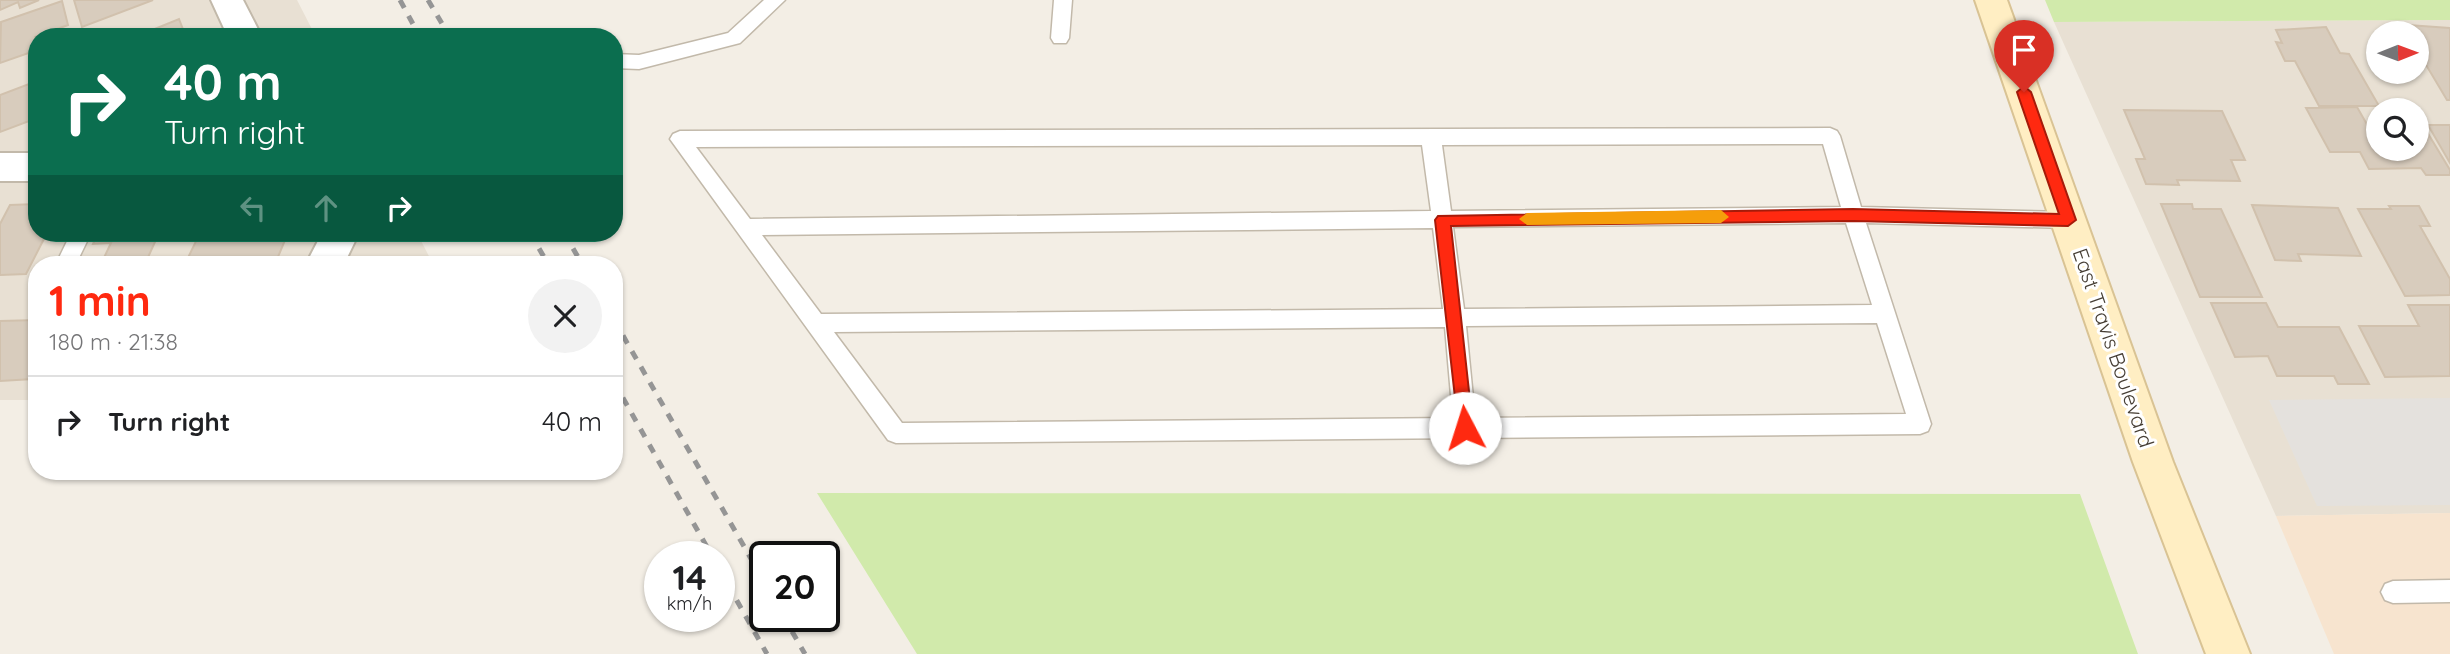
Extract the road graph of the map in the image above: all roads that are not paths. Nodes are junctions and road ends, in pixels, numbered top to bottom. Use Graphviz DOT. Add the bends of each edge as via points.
graph roads {
  1 [pos="227,0"];
  2 [pos="776,0"];
  3 [pos="1063,0"];
  4 [pos="1991,0"];
  5 [pos="240,28"];
  6 [pos="1060,38"];
  7 [pos="623,61"];
  8 [pos="1431,137"];
  9 [pos="0,167"];
  10 [pos="28,167"];
  11 [pos="1853,215"];
  12 [pos="1443,220"];
  13 [pos="2068,220"];
  14 [pos="744,227"];
  15 [pos="1885,314"];
  16 [pos="1455,318"];
  17 [pos="816,323"];
  18 [pos="1465,428"];
  19 [pos="2450,591"];
  20 [pos="2393,592"];
  21 [pos="2228,654"];
  1 -- 5 [label="street"];
  2 -- 7 [label="lane" via="734,38 639,62"];
  3 -- 6 [label="lane"];
  4 -- 13 [label="main road, East Travis Boulevard"];
  8 -- 11 [label="lane" via="1830,136"];
  8 -- 12 [label="lane"];
  8 -- 14 [label="lane" via="680,139"];
  9 -- 10 [label="street"];
  11 -- 12 [label="lane"];
  11 -- 13 [label="lane"];
  11 -- 15 [label="lane"];
  12 -- 14 [label="lane"];
  12 -- 16 [label="lane"];
  13 -- 21 [label="main road, East Travis Boulevard" via="2152,461"];
  14 -- 17 [label="lane"];
  15 -- 16 [label="lane"];
  15 -- 18 [label="lane" via="1920,424"];
  16 -- 17 [label="lane"];
  16 -- 18 [label="lane"];
  17 -- 18 [label="lane" via="896,433"];
  19 -- 20 [label="lane"];
}
